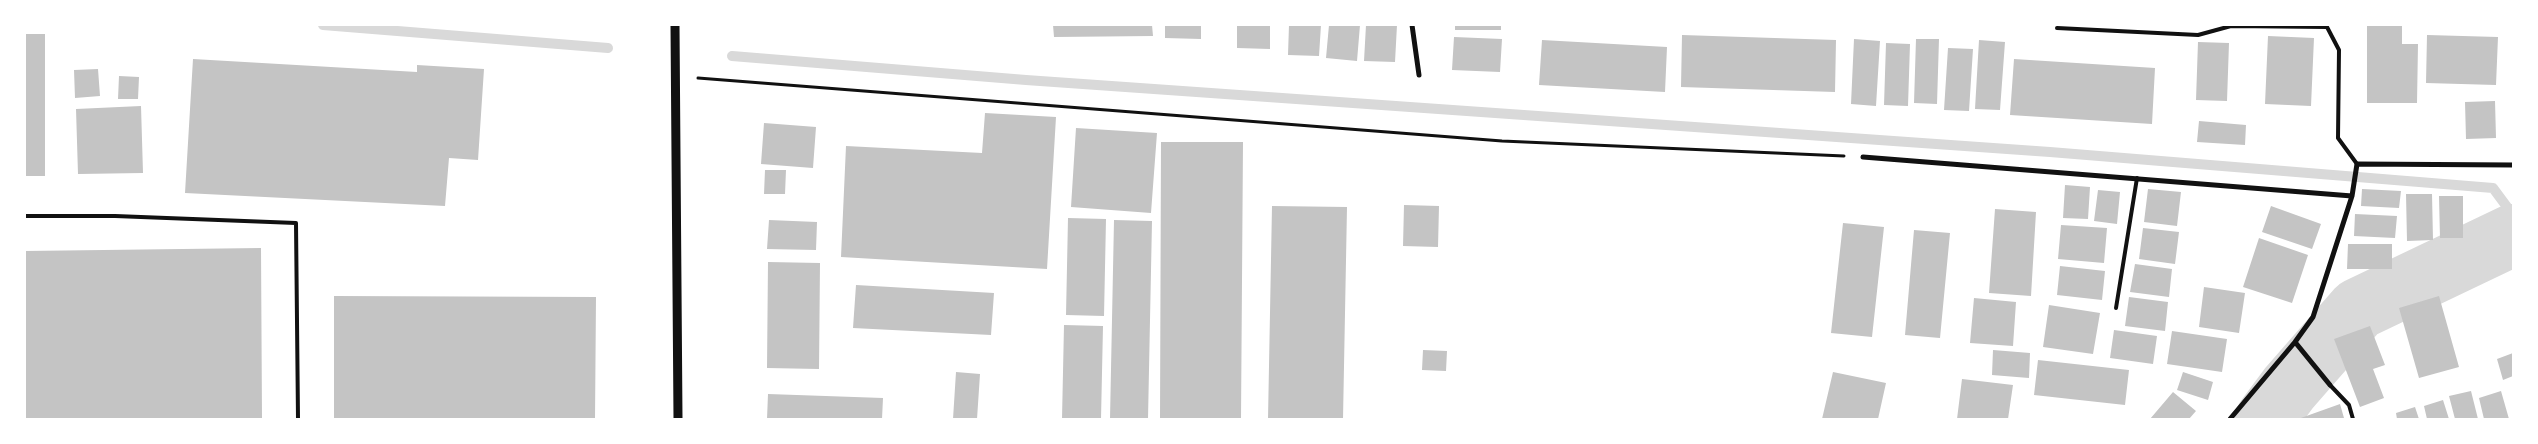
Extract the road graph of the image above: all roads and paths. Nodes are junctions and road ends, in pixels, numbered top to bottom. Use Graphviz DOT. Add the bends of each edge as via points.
graph roads {
  1 [pos="675,25"];
  2 [pos="1412,25"];
  3 [pos="2056,28"];
  4 [pos="676,76"];
  5 [pos="1419,76"];
  6 [pos="1863,157"];
  7 [pos="2357,164"];
  8 [pos="2513,165"];
  9 [pos="2137,178"];
  10 [pos="2352,196"];
  11 [pos="25,216"];
  12 [pos="2116,308"];
  13 [pos="2295,342"];
  14 [pos="2330,386"];
  15 [pos="298,419"];
  16 [pos="678,419"];
  17 [pos="2230,419"];
  18 [pos="2353,419"];
  1 -- 4 [label="street"];
  2 -- 5 [label="street"];
  3 -- 7 [label="lane" via="2198,35 2231,26 2327,26 2339,50 2338,138"];
  4 -- 6 [label="path" via="1502,141"];
  4 -- 16 [label="street"];
  6 -- 9 [label="street"];
  7 -- 8 [label="street"];
  7 -- 10 [label="street"];
  9 -- 10 [label="street"];
  9 -- 12 [label="lane"];
  10 -- 13 [label="street" via="2313,317"];
  11 -- 15 [label="lane" via="115,216 296,224"];
  13 -- 14 [label="street"];
  13 -- 17 [label="street"];
  14 -- 18 [label="lane" via="2349,405"];
}
